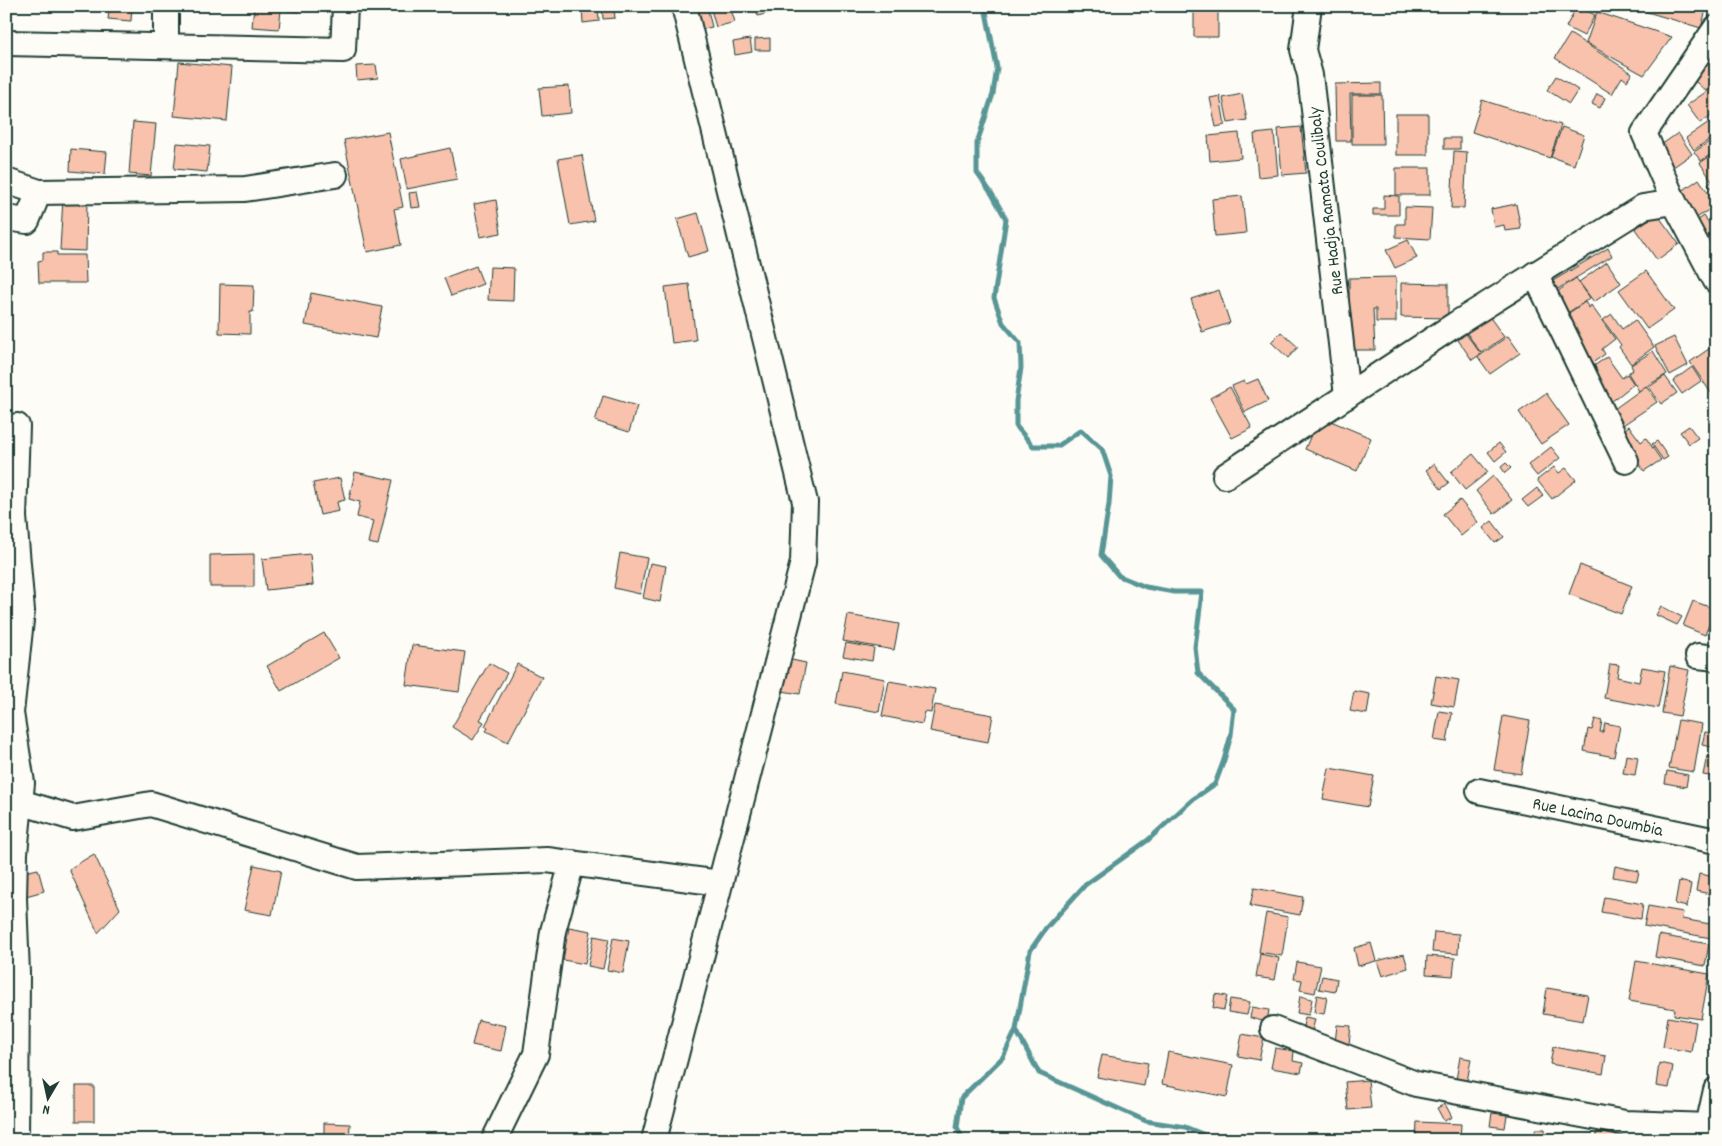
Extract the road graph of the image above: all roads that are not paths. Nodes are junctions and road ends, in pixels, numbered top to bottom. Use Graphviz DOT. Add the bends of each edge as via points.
graph roads {
  1 [pos="166,6"];
  2 [pos="345,6"];
  3 [pos="684,6"];
  4 [pos="1309,6"];
  5 [pos="1716,28"];
  6 [pos="6,43"];
  7 [pos="166,46"];
  8 [pos="335,175"];
  9 [pos="6,181"];
  10 [pos="39,192"];
  11 [pos="1674,202"];
  12 [pos="6,218"];
  13 [pos="1535,274"];
  14 [pos="1716,281"];
  15 [pos="1347,396"];
  16 [pos="17,426"];
  17 [pos="1626,461"];
  18 [pos="1225,476"];
  19 [pos="1479,791"];
  20 [pos="20,802"];
  21 [pos="1716,841"];
  22 [pos="572,863"];
  23 [pos="720,883"];
  24 [pos="12,973"];
  25 [pos="1273,1029"];
  26 [pos="1716,1090"];
  27 [pos="13,1128"];
  28 [pos="1710,1131"];
  29 [pos="494,1140"];
  30 [pos="654,1140"];
  1 -- 7 [label="street"];
  2 -- 7 [label="street" via="343,50"];
  3 -- 23 [label="street" via="805,502 803,562"];
  4 -- 15 [label="street, Rue Hadja Ramata Coulibaly" via="1303,50 1311,84"];
  5 -- 11 [label="street" via="1644,133"];
  6 -- 7 [label="street"];
  8 -- 10 [label="street" via="245,189"];
  9 -- 10 [label="street"];
  10 -- 12 [label="street" via="27,221"];
  11 -- 13 [label="street" via="1643,207"];
  11 -- 14 [label="street"];
  13 -- 15 [label="street"];
  13 -- 17 [label="street"];
  15 -- 18 [label="street"];
  16 -- 20 [label="street" via="14,518 22,611 11,713 22,783"];
  19 -- 21 [label="street, Rue Lacina Doumbia"];
  20 -- 22 [label="street" via="73,818 151,804 357,867 547,860"];
  20 -- 24 [label="street" via="14,862"];
  22 -- 23 [label="street"];
  22 -- 29 [label="street" via="553,931 536,1054"];
  23 -- 30 [label="street"];
  24 -- 27 [label="street"];
  25 -- 28 [label="street" via="1416,1084 1625,1123"];
  26 -- 28 [label="street"];
}
